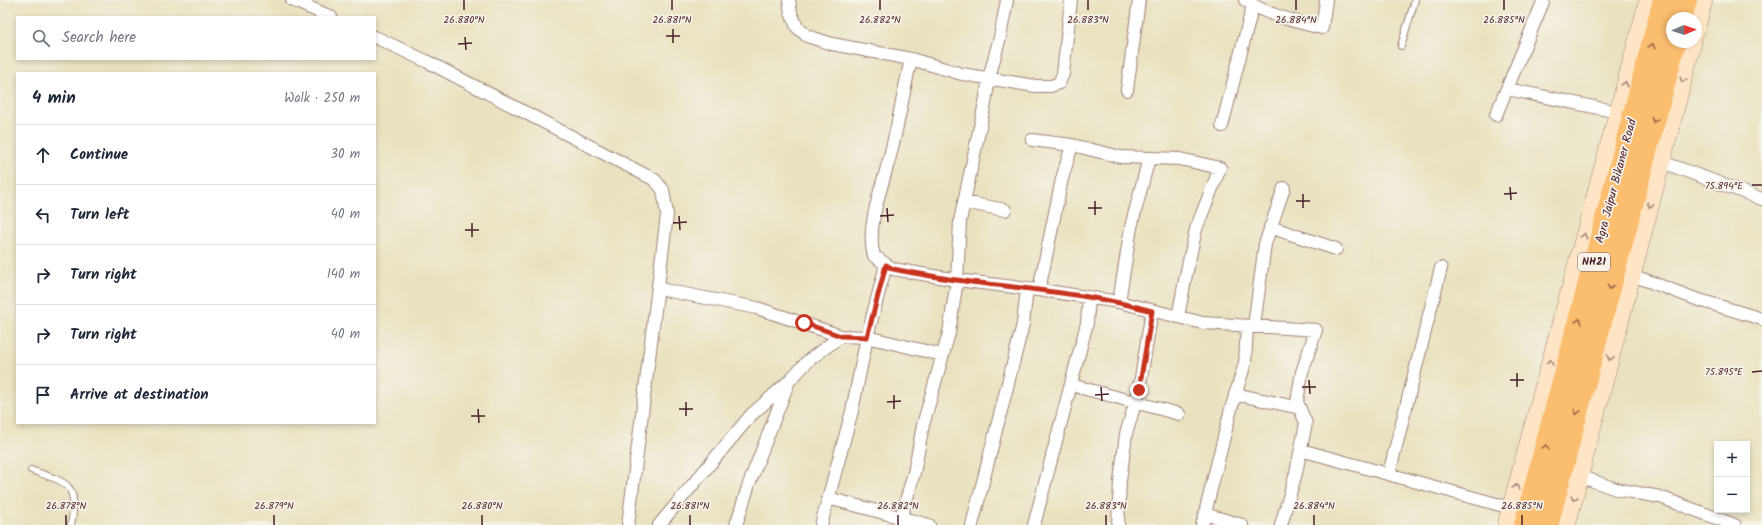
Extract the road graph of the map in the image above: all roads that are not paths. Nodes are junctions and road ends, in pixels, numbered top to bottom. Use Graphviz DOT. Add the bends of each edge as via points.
graph roads {
  1 [pos="292,0"];
  2 [pos="789,0"];
  3 [pos="1007,0"];
  4 [pos="1071,0"];
  5 [pos="1139,0"];
  6 [pos="1326,0"];
  7 [pos="1415,0"];
  8 [pos="1648,0"];
  9 [pos="1664,0"];
  10 [pos="1686,0"];
  11 [pos="1704,0"];
  12 [pos="1543,2"];
  13 [pos="1249,3"];
  14 [pos="1683,12"];
  15 [pos="1701,12"];
  16 [pos="328,16"];
  17 [pos="376,37"];
  18 [pos="1400,46"];
  19 [pos="1673,48"];
  20 [pos="1691,48"];
  21 [pos="911,58"];
  22 [pos="988,78"];
  23 [pos="1507,89"];
  24 [pos="1127,90"];
  25 [pos="1618,112"];
  26 [pos="1496,116"];
  27 [pos="1222,126"];
  28 [pos="1032,140"];
  29 [pos="1072,145"];
  30 [pos="1149,158"];
  31 [pos="1662,162"];
  32 [pos="1284,188"];
  33 [pos="1762,199"];
  34 [pos="964,202"];
  35 [pos="1005,210"];
  36 [pos="1270,228"];
  37 [pos="1336,249"];
  38 [pos="886,265"];
  39 [pos="1441,268"];
  40 [pos="1632,275"];
  41 [pos="957,280"];
  42 [pos="658,289"];
  43 [pos="1033,289"];
  44 [pos="1089,297"];
  45 [pos="1119,302"];
  46 [pos="1152,311"];
  47 [pos="1178,317"];
  48 [pos="1762,319"];
  49 [pos="1250,326"];
  50 [pos="841,336"];
  51 [pos="867,337"];
  52 [pos="942,355"];
  53 [pos="789,381"];
  54 [pos="1071,385"];
  55 [pos="1235,394"];
  56 [pos="1135,403"];
  57 [pos="1300,408"];
  58 [pos="1179,414"];
  59 [pos="1301,450"];
  60 [pos="31,470"];
  61 [pos="1389,474"];
  62 [pos="1579,476"];
  63 [pos="828,498"];
  64 [pos="1511,508"];
  65 [pos="1203,519"];
  66 [pos="1704,520"];
  67 [pos="900,521"];
  68 [pos="71,525"];
  69 [pos="628,525"];
  70 [pos="659,525"];
  71 [pos="736,525"];
  72 [pos="821,525"];
  73 [pos="930,525"];
  74 [pos="972,525"];
  75 [pos="1034,525"];
  76 [pos="1118,525"];
  77 [pos="1242,525"];
  78 [pos="1282,525"];
  79 [pos="1506,525"];
  80 [pos="1525,525"];
  81 [pos="1547,525"];
  82 [pos="1567,525"];
  83 [pos="1735,525"];
  1 -- 16 [label="street"];
  2 -- 21 [label="street" via="790,12 797,27 807,36 832,44"];
  3 -- 22 [label="street"];
  4 -- 22 [label="street" via="1063,74 1059,83 1052,86 1035,86"];
  5 -- 24 [label="street"];
  6 -- 13 [label="street" via="1322,28 1284,18"];
  7 -- 18 [label="lane"];
  25 -- 8 [label="street, one-way"];
  80 -- 9 [label="highway, Agra Jaipur Bikaner Road / NH21, one-way"];
  10 -- 14 [label="highway"];
  11 -- 15 [label="street"];
  12 -- 23 [label="street"];
  13 -- 27 [label="street"];
  17 -- 42 [label="street" via="655,180 663,190 667,215"];
  19 -- 81 [label="highway, Agra Jaipur Bikaner Road / NH21, one-way"];
  20 -- 31 [label="street, one-way"];
  21 -- 22 [label="street" via="962,74"];
  21 -- 38 [label="street" via="873,228 874,256"];
  22 -- 34 [label="street"];
  23 -- 25 [label="street"];
  23 -- 26 [label="street"];
  64 -- 25 [label="street, one-way"];
  28 -- 29 [label="street"];
  29 -- 30 [label="street" via="1121,157"];
  29 -- 43 [label="street"];
  30 -- 45 [label="street" via="1131,227"];
  30 -- 47 [label="street" via="1180,159 1220,168 1196,229"];
  31 -- 33 [label="street"];
  31 -- 40 [label="street, one-way"];
  32 -- 36 [label="street"];
  34 -- 35 [label="street"];
  34 -- 41 [label="street" via="960,221"];
  36 -- 37 [label="street"];
  36 -- 49 [label="street" via="1264,244"];
  38 -- 41 [label="street" via="893,269"];
  38 -- 51 [label="street"];
  39 -- 61 [label="street"];
  40 -- 48 [label="street" via="1696,299"];
  40 -- 62 [label="street, one-way"];
  41 -- 43 [label="street"];
  41 -- 52 [label="street" via="949,333"];
  42 -- 50 [label="street" via="757,308"];
  42 -- 69 [label="street"];
  43 -- 44 [label="street"];
  43 -- 74 [label="street"];
  44 -- 45 [label="street"];
  44 -- 54 [label="street" via="1087,323"];
  45 -- 46 [label="street"];
  46 -- 47 [label="street"];
  46 -- 56 [label="street"];
  47 -- 49 [label="street" via="1203,323"];
  49 -- 55 [label="street" via="1245,363"];
  49 -- 57 [label="street" via="1316,330 1302,372 1297,402"];
  50 -- 51 [label="street"];
  50 -- 53 [label="street" via="809,360"];
  51 -- 52 [label="street"];
  51 -- 63 [label="street" via="852,411"];
  52 -- 67 [label="street"];
  53 -- 70 [label="street" via="750,415"];
  53 -- 71 [label="street"];
  54 -- 56 [label="street"];
  54 -- 75 [label="street"];
  55 -- 57 [label="street"];
  55 -- 65 [label="street"];
  56 -- 58 [label="street"];
  56 -- 76 [label="street" via="1126,434"];
  57 -- 59 [label="street" via="1306,423"];
  59 -- 61 [label="street"];
  59 -- 78 [label="street"];
  60 -- 68 [label="lane" via="62,481 70,487 74,498"];
  61 -- 64 [label="street"];
  62 -- 66 [label="street" via="1616,489 1660,497"];
  62 -- 82 [label="street, one-way"];
  63 -- 67 [label="street"];
  63 -- 72 [label="street"];
  64 -- 79 [label="street"];
  65 -- 77 [label="street"];
  66 -- 83 [label="street"];
  67 -- 73 [label="street"];
}
